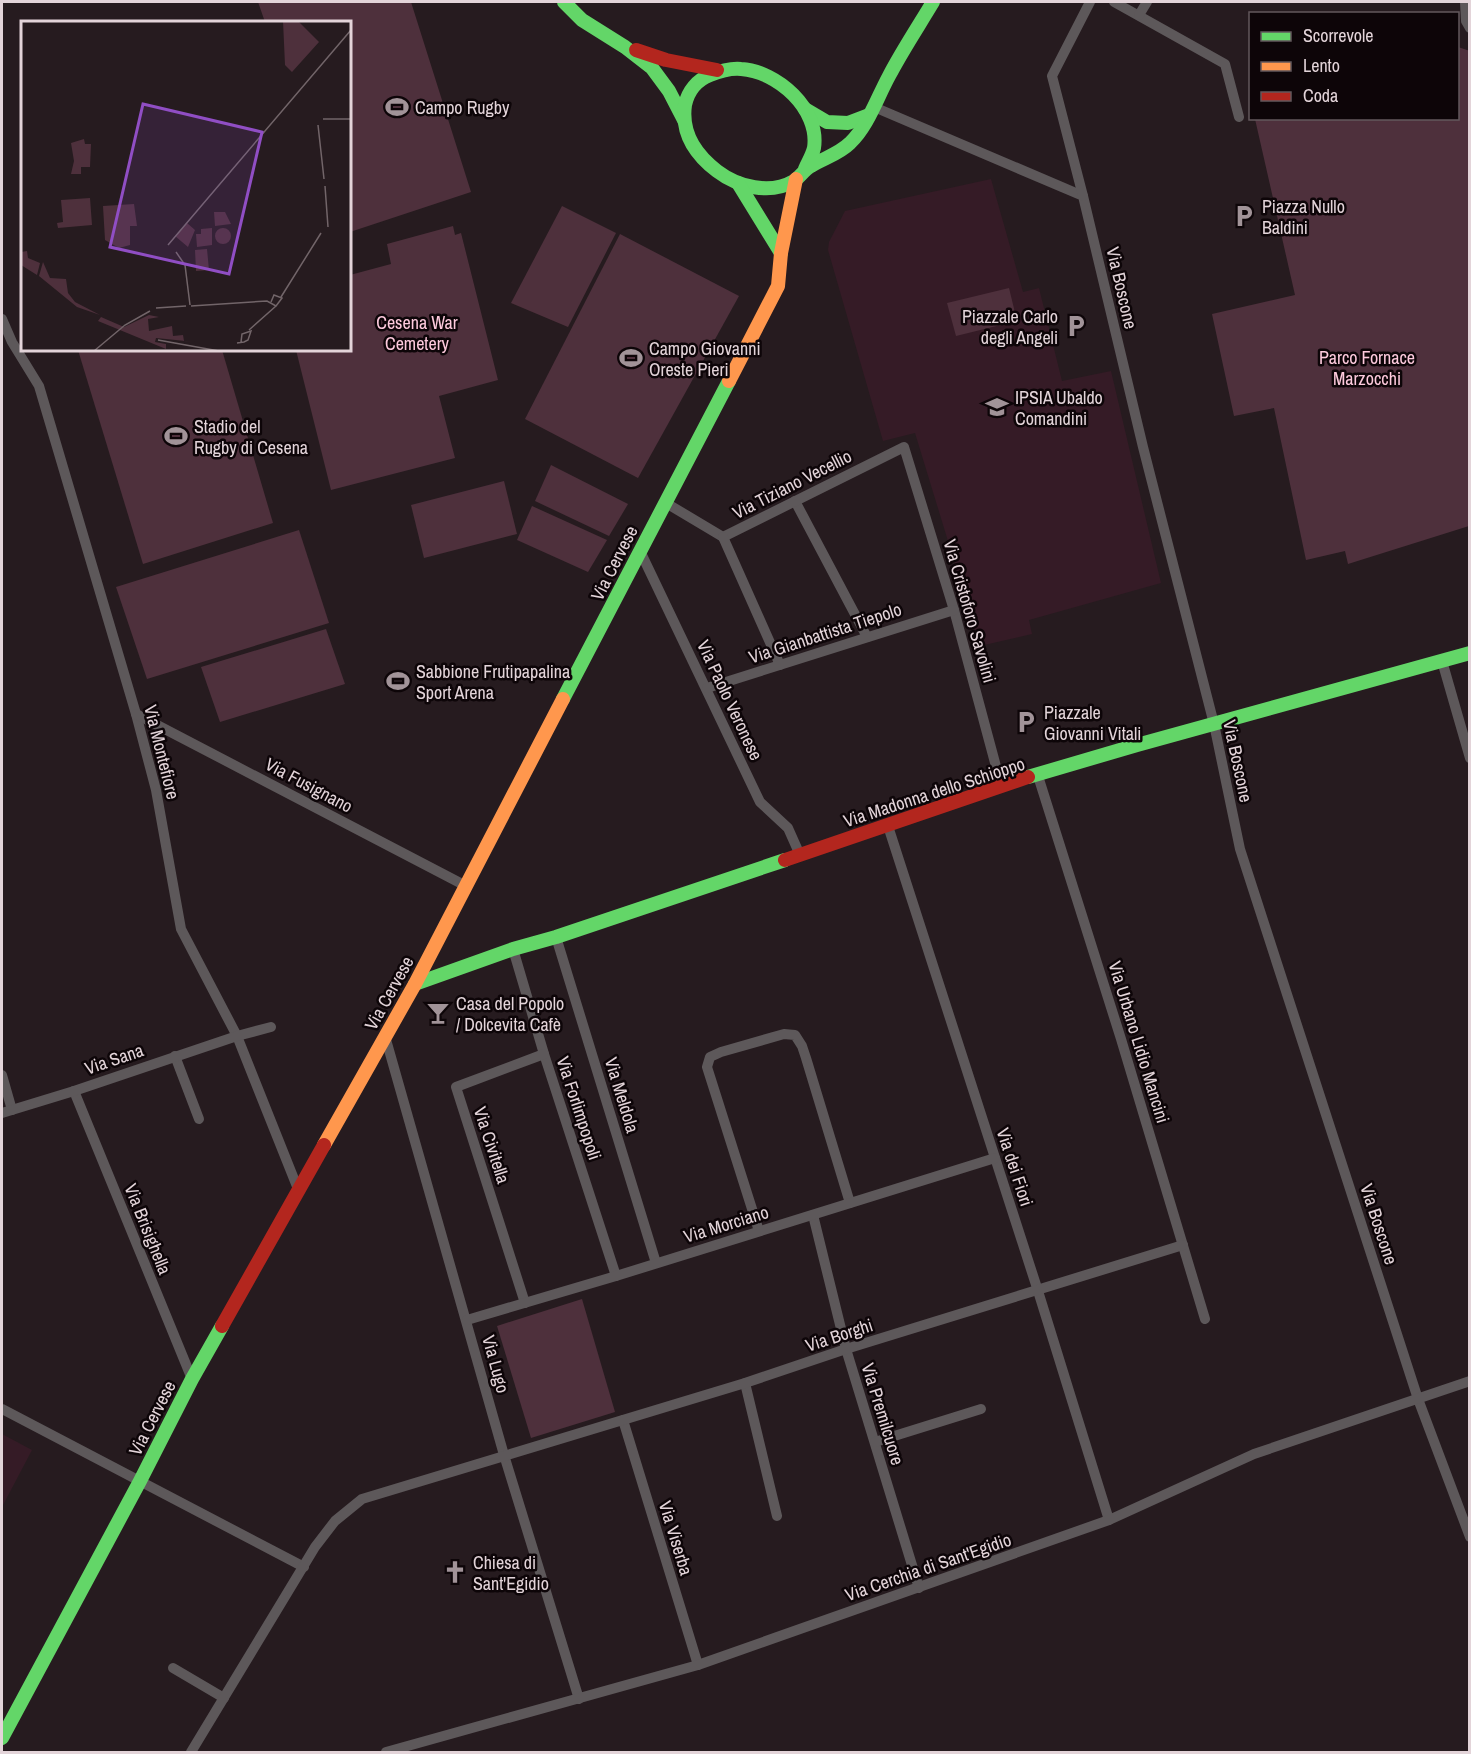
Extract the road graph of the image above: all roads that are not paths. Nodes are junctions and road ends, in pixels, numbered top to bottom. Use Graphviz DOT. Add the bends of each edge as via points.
graph roads {
  1 [pos="564,2"];
  2 [pos="933,2"];
  3 [pos="1090,2"];
  4 [pos="1114,2"];
  5 [pos="1147,2"];
  6 [pos="1465,2"];
  7 [pos="1139,15"];
  8 [pos="1470,28"];
  9 [pos="626,47"];
  10 [pos="717,70"];
  11 [pos="805,109"];
  12 [pos="871,111"];
  13 [pos="1239,117"];
  14 [pos="684,120"];
  15 [pos="806,169"];
  16 [pos="796,179"];
  17 [pos="738,183"];
  18 [pos="1083,196"];
  19 [pos="781,254"];
  20 [pos="2,319"];
  21 [pos="7,344"];
  22 [pos="904,447"];
  23 [pos="795,501"];
  24 [pos="666,503"];
  25 [pos="723,537"];
  26 [pos="640,551"];
  27 [pos="954,610"];
  28 [pos="867,637"];
  29 [pos="1470,653"];
  30 [pos="1442,661"];
  31 [pos="780,665"];
  32 [pos="707,688"];
  33 [pos="136,714"];
  34 [pos="1214,724"];
  35 [pos="1470,758"];
  36 [pos="1038,776"];
  37 [pos="1001,785"];
  38 [pos="888,826"];
  39 [pos="800,855"];
  40 [pos="466,886"];
  41 [pos="556,937"];
  42 [pos="513,949"];
  43 [pos="415,984"];
  44 [pos="271,1027"];
  45 [pos="237,1036"];
  46 [pos="385,1036"];
  47 [pos="544,1054"];
  48 [pos="175,1056"];
  49 [pos="2,1075"];
  50 [pos="74,1091"];
  51 [pos="7,1112"];
  52 [pos="199,1119"];
  53 [pos="995,1158"];
  54 [pos="298,1190"];
  55 [pos="850,1203"];
  56 [pos="813,1215"];
  57 [pos="759,1231"];
  58 [pos="1183,1245"];
  59 [pos="656,1263"];
  60 [pos="616,1276"];
  61 [pos="1038,1291"];
  62 [pos="525,1303"];
  63 [pos="1205,1319"];
  64 [pos="467,1320"];
  65 [pos="846,1349"];
  66 [pos="192,1379"];
  67 [pos="1470,1381"];
  68 [pos="745,1383"];
  69 [pos="1418,1399"];
  70 [pos="2,1409"];
  71 [pos="981,1409"];
  72 [pos="623,1419"];
  73 [pos="875,1442"];
  74 [pos="504,1455"];
  75 [pos="140,1481"];
  76 [pos="777,1516"];
  77 [pos="1109,1520"];
  78 [pos="1470,1537"];
  79 [pos="304,1567"];
  80 [pos="919,1588"];
  81 [pos="698,1665"];
  82 [pos="173,1668"];
  83 [pos="224,1698"];
  84 [pos="579,1699"];
  85 [pos="2,1738"];
  86 [pos="191,1752"];
  87 [pos="386,1752"];
  1 -- 9 [label="main road" via="582,20"];
  2 -- 12 [label="main road"];
  3 -- 18 [label="street, Via Boscone" via="1052,76"];
  4 -- 7 [label="street"];
  5 -- 7 [label="street"];
  6 -- 8 [label="street"];
  7 -- 13 [label="street" via="1225,64"];
  9 -- 10 [label="main road"];
  9 -- 14 [label="main road" via="652,68"];
  10 -- 11 [label="main road" via="733,67 760,72 786,87"];
  10 -- 14 [label="main road" via="696,82 686,101"];
  11 -- 12 [label="main road" via="827,122 848,123"];
  11 -- 15 [label="main road" via="814,143"];
  12 -- 15 [label="main road" via="843,149"];
  12 -- 18 [label="street"];
  14 -- 17 [label="main road" via="700,156"];
  15 -- 16 [label="main road"];
  16 -- 17 [label="main road" via="774,188"];
  16 -- 19 [label="main road, Via Cervese"];
  17 -- 19 [label="main road"];
  18 -- 34 [label="street, Via Boscone"];
  19 -- 24 [label="main road, Via Cervese" via="778,286"];
  20 -- 21 [label="street, Via Montefiore"];
  21 -- 33 [label="street, Via Montefiore" via="39,386"];
  22 -- 23 [label="street, Via Tiziano Vecellio"];
  22 -- 27 [label="street, Via Cristoforo Savolini"];
  23 -- 25 [label="street, Via Tiziano Vecellio"];
  23 -- 28 [label="street"];
  24 -- 25 [label="street, Via Tiziano Vecellio"];
  24 -- 26 [label="main road, Via Cervese"];
  25 -- 31 [label="street"];
  26 -- 32 [label="street, Via Paolo Veronese"];
  26 -- 40 [label="main road, Via Cervese"];
  27 -- 28 [label="street, Via Gianbattista Tiepolo"];
  27 -- 37 [label="street, Via Cristoforo Savolini"];
  28 -- 31 [label="street, Via Gianbattista Tiepolo"];
  29 -- 30 [label="main road, Via Madonna dello Schioppo"];
  30 -- 34 [label="main road, Via Madonna dello Schioppo"];
  30 -- 35 [label="street"];
  31 -- 32 [label="street, Via Gianbattista Tiepolo"];
  32 -- 39 [label="street, Via Paolo Veronese" via="760,802 788,828"];
  33 -- 40 [label="street, Via Fusignano"];
  33 -- 45 [label="street, Via Montefiore" via="156,790 182,929"];
  34 -- 36 [label="main road, Via Madonna dello Schioppo"];
  34 -- 69 [label="street, Via Boscone" via="1240,849"];
  36 -- 37 [label="main road, Via Madonna dello Schioppo"];
  36 -- 58 [label="street, Via Urbano Lidio Mancini"];
  37 -- 38 [label="main road, Via Madonna dello Schioppo"];
  38 -- 39 [label="main road, Via Madonna dello Schioppo"];
  38 -- 53 [label="street, Via dei Fiori"];
  39 -- 41 [label="main road, Via Madonna dello Schioppo"];
  40 -- 43 [label="main road, Via Cervese"];
  41 -- 42 [label="main road, Via Madonna dello Schioppo"];
  41 -- 59 [label="street, Via Meldola"];
  42 -- 43 [label="main road, Via Madonna dello Schioppo"];
  42 -- 47 [label="street, Via Forlimpopoli"];
  43 -- 46 [label="main road, Via Cervese"];
  44 -- 45 [label="street, Via Sana"];
  45 -- 48 [label="street, Via Sana"];
  45 -- 54 [label="street, Via Montefiore"];
  46 -- 54 [label="main road, Via Cervese"];
  46 -- 64 [label="street, Via Lugo"];
  47 -- 60 [label="street, Via Forlimpopoli"];
  47 -- 62 [label="street, Via Civitella" via="456,1087"];
  48 -- 50 [label="street, Via Sana"];
  48 -- 52 [label="street"];
  49 -- 51 [label="street"];
  50 -- 51 [label="street, Via Sana"];
  50 -- 66 [label="street, Via Brisighella"];
  53 -- 55 [label="street, Via Morciano"];
  53 -- 61 [label="street, Via dei Fiori"];
  54 -- 66 [label="main road, Via Cervese"];
  55 -- 56 [label="street, Via Morciano"];
  55 -- 57 [label="street" via="806,1058 795,1035 784,1034 721,1052 710,1057 707,1067"];
  56 -- 57 [label="street, Via Morciano"];
  56 -- 65 [label="street, Via Premilcuore"];
  57 -- 59 [label="street, Via Morciano"];
  58 -- 61 [label="street, Via Borghi"];
  58 -- 63 [label="street, Via Urbano Lidio Mancini"];
  59 -- 60 [label="street, Via Morciano"];
  60 -- 62 [label="street, Via Morciano"];
  61 -- 65 [label="street, Via Borghi"];
  61 -- 77 [label="street, Via dei Fiori"];
  62 -- 64 [label="street, Via Morciano"];
  64 -- 74 [label="street, Via Lugo"];
  65 -- 68 [label="street, Via Borghi"];
  65 -- 73 [label="street, Via Premilcuore"];
  66 -- 75 [label="main road, Via Cervese"];
  67 -- 69 [label="street, Via Cerchia di Sant'Egidio"];
  68 -- 72 [label="street, Via Borghi"];
  68 -- 76 [label="street"];
  69 -- 77 [label="street, Via Cerchia di Sant'Egidio" via="1254,1454"];
  69 -- 78 [label="street, Via Boscone"];
  70 -- 75 [label="street"];
  71 -- 73 [label="street"];
  72 -- 74 [label="street, Via Borghi"];
  72 -- 81 [label="street, Via Viserba"];
  73 -- 80 [label="street, Via Premilcuore"];
  74 -- 79 [label="street, Via Borghi" via="362,1499 335,1521"];
  74 -- 84 [label="street, Via Lugo"];
  75 -- 79 [label="street"];
  75 -- 85 [label="main road, Via Cervese"];
  77 -- 80 [label="street, Via Cerchia di Sant'Egidio"];
  79 -- 83 [label="street, Via Borghi"];
  80 -- 81 [label="street, Via Cerchia di Sant'Egidio"];
  81 -- 84 [label="street, Via Cerchia di Sant'Egidio"];
  82 -- 83 [label="street"];
  83 -- 86 [label="street, Via Borghi"];
  84 -- 87 [label="street, Via Cerchia di Sant'Egidio"];
}
